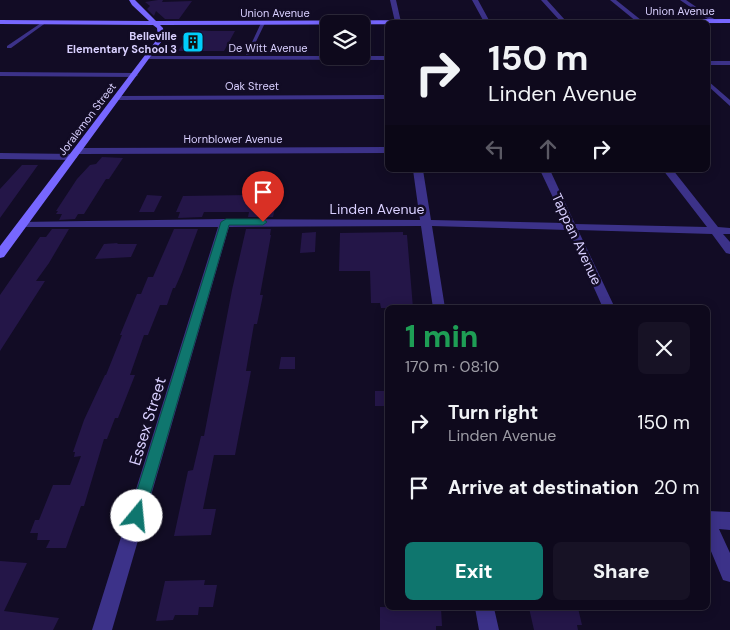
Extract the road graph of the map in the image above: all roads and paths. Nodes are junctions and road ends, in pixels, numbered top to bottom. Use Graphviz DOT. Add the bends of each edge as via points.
graph roads {
  1 [pos="132,0"];
  2 [pos="393,0"];
  3 [pos="475,0"];
  4 [pos="544,0"];
  5 [pos="613,0"];
  6 [pos="683,0"];
  7 [pos="398,20"];
  8 [pos="486,20"];
  9 [pos="560,20"];
  10 [pos="639,20"];
  11 [pos="710,21"];
  12 [pos="714,21"];
  13 [pos="730,21"];
  14 [pos="0,22"];
  15 [pos="45,22"];
  16 [pos="385,22"];
  17 [pos="156,23"];
  18 [pos="263,23"];
  19 [pos="9,47"];
  20 [pos="248,54"];
  21 [pos="148,58"];
  22 [pos="385,58"];
  23 [pos="710,63"];
  24 [pos="730,63"];
  25 [pos="0,74"];
  26 [pos="135,75"];
  27 [pos="710,85"];
  28 [pos="385,97"];
  29 [pos="118,98"];
  30 [pos="730,103"];
  31 [pos="385,150"];
  32 [pos="75,154"];
  33 [pos="0,156"];
  34 [pos="418,172"];
  35 [pos="546,172"];
  36 [pos="670,172"];
  37 [pos="226,222"];
  38 [pos="426,223"];
  39 [pos="23,224"];
  40 [pos="572,226"];
  41 [pos="715,230"];
  42 [pos="730,231"];
  43 [pos="730,250"];
  44 [pos="0,254"];
  45 [pos="439,305"];
  46 [pos="608,305"];
  47 [pos="710,520"];
  48 [pos="730,521"];
  49 [pos="710,529"];
  50 [pos="730,574"];
  51 [pos="486,610"];
  52 [pos="102,630"];
  53 [pos="489,630"];
  1 -- 17 [label="street"];
  2 -- 7 [label="street"];
  3 -- 8 [label="street"];
  4 -- 9 [label="street"];
  5 -- 10 [label="street"];
  6 -- 12 [label="street"];
  11 -- 12 [label="street, Union Avenue"];
  12 -- 13 [label="street, Union Avenue"];
  14 -- 15 [label="street, Union Avenue"];
  15 -- 17 [label="street, Union Avenue"];
  15 -- 19 [label="lane"];
  16 -- 18 [label="street, Union Avenue"];
  17 -- 18 [label="street, Union Avenue"];
  17 -- 21 [label="street, Joralemon Street" via="161,30 161,38"];
  18 -- 20 [label="lane"];
  21 -- 22 [label="street, De Witt Avenue"];
  21 -- 26 [label="street, Joralemon Street"];
  23 -- 24 [label="street"];
  25 -- 26 [label="street"];
  26 -- 29 [label="street, Joralemon Street"];
  27 -- 30 [label="street"];
  28 -- 29 [label="street, Oak Street"];
  29 -- 32 [label="street, Joralemon Street"];
  31 -- 32 [label="street, Hornblower Avenue"];
  32 -- 33 [label="street, Hornblower Avenue"];
  32 -- 39 [label="street, Joralemon Street"];
  34 -- 38 [label="street"];
  35 -- 40 [label="street, Tappan Avenue"];
  36 -- 41 [label="street"];
  37 -- 38 [label="street, Linden Avenue"];
  37 -- 39 [label="street, Linden Avenue"];
  37 -- 52 [label="street, Essex Street"];
  38 -- 40 [label="street, Linden Avenue"];
  38 -- 45 [label="street"];
  39 -- 44 [label="street, Joralemon Street"];
  40 -- 41 [label="street, Linden Avenue"];
  40 -- 46 [label="street, Tappan Avenue"];
  41 -- 42 [label="street, Linden Avenue"];
  41 -- 43 [label="street"];
  47 -- 48 [label="street"];
  49 -- 50 [label="street"];
  51 -- 53 [label="street"];
}
